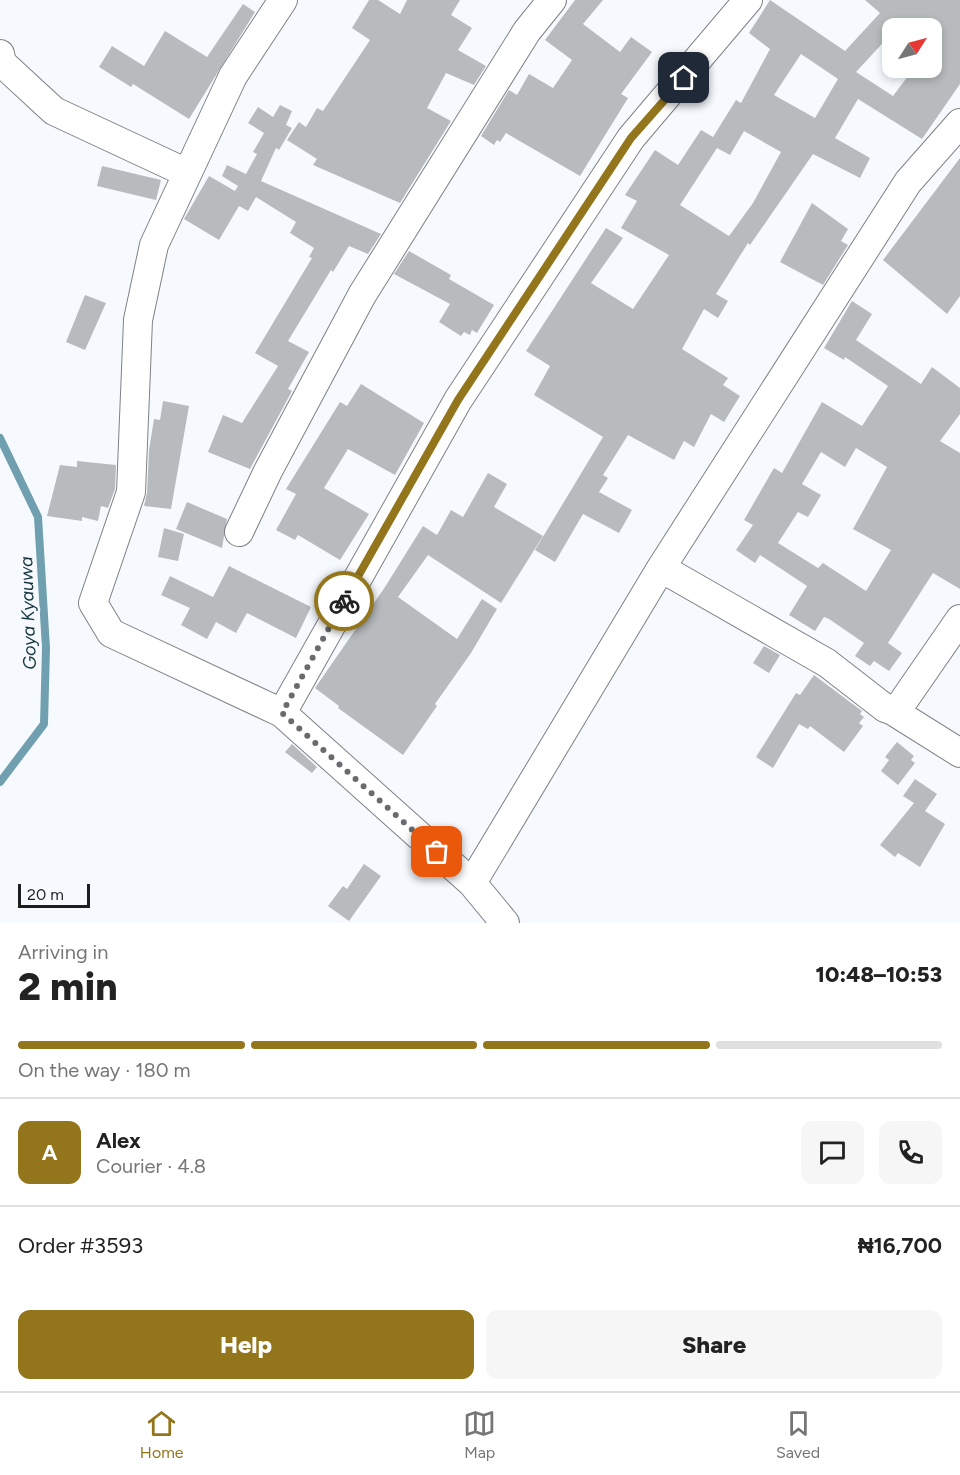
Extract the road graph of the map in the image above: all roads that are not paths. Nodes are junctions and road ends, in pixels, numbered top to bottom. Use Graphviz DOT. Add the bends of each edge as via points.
graph roads {
  1 [pos="283,0"];
  2 [pos="552,0"];
  3 [pos="748,0"];
  4 [pos="0,54"];
  5 [pos="960,123"];
  6 [pos="187,172"];
  7 [pos="239,532"];
  8 [pos="661,568"];
  9 [pos="960,619"];
  10 [pos="893,711"];
  11 [pos="282,713"];
  12 [pos="960,753"];
  13 [pos="472,883"];
  14 [pos="505,923"];
  1 -- 6 [label="street" via="233,76"];
  2 -- 7 [label="street" via="527,31 362,295"];
  3 -- 11 [label="street" via="631,138 458,400"];
  4 -- 6 [label="street" via="3,63 54,111"];
  5 -- 8 [label="street" via="908,182"];
  6 -- 11 [label="street" via="154,245 138,320 131,492 93,603 111,633"];
  8 -- 10 [label="street" via="827,663"];
  8 -- 13 [label="street"];
  9 -- 10 [label="street"];
  10 -- 12 [label="street"];
  11 -- 13 [label="street"];
  13 -- 14 [label="street"];
}
